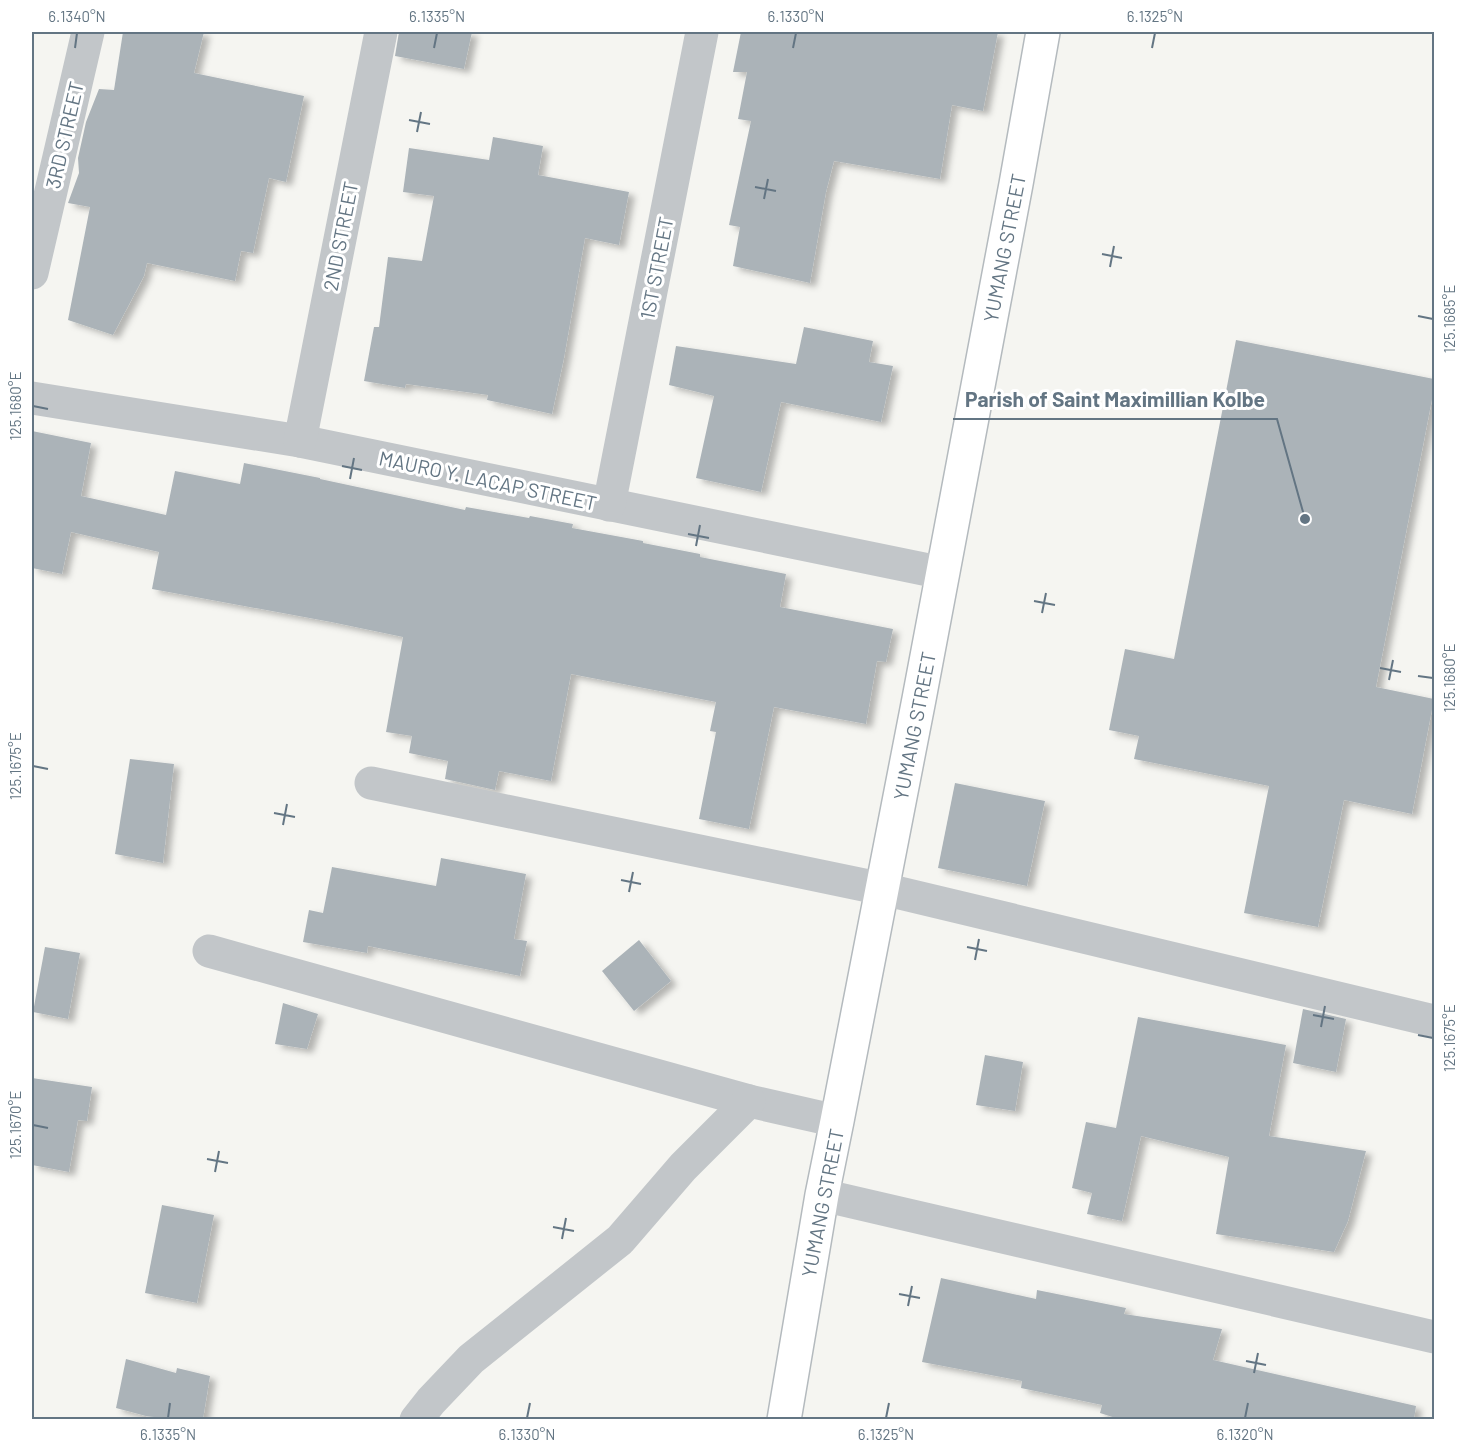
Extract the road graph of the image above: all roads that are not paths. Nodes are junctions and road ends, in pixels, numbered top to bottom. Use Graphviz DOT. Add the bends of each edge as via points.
graph roads {
  1 [pos="88,32"];
  2 [pos="381,32"];
  3 [pos="702,32"];
  4 [pos="1043,32"];
  5 [pos="32,273"];
  6 [pos="32,398"];
  7 [pos="300,441"];
  8 [pos="609,505"];
  9 [pos="942,573"];
  10 [pos="371,783"];
  11 [pos="883,889"];
  12 [pos="209,951"];
  13 [pos="1434,1021"];
  14 [pos="749,1101"];
  15 [pos="837,1121"];
  16 [pos="822,1195"];
  17 [pos="1434,1337"];
  18 [pos="416,1419"];
  19 [pos="784,1419"];
  1 -- 5 [label="street, 3RD STREET"];
  2 -- 7 [label="street, 2ND STREET"];
  3 -- 8 [label="street, 1ST STREET"];
  4 -- 9 [label="main road, YUMANG STREET"];
  6 -- 7 [label="street, MAURO Y. LACAP STREET"];
  7 -- 8 [label="street, MAURO Y. LACAP STREET"];
  8 -- 9 [label="street, MAURO Y. LACAP STREET"];
  9 -- 11 [label="main road, YUMANG STREET"];
  10 -- 11 [label="street"];
  11 -- 13 [label="street"];
  11 -- 15 [label="main road, YUMANG STREET"];
  12 -- 14 [label="street"];
  14 -- 15 [label="street"];
  14 -- 18 [label="street" via="683,1167 620,1240 471,1359"];
  15 -- 16 [label="main road, YUMANG STREET"];
  16 -- 17 [label="street"];
  16 -- 19 [label="main road, YUMANG STREET"];
}
